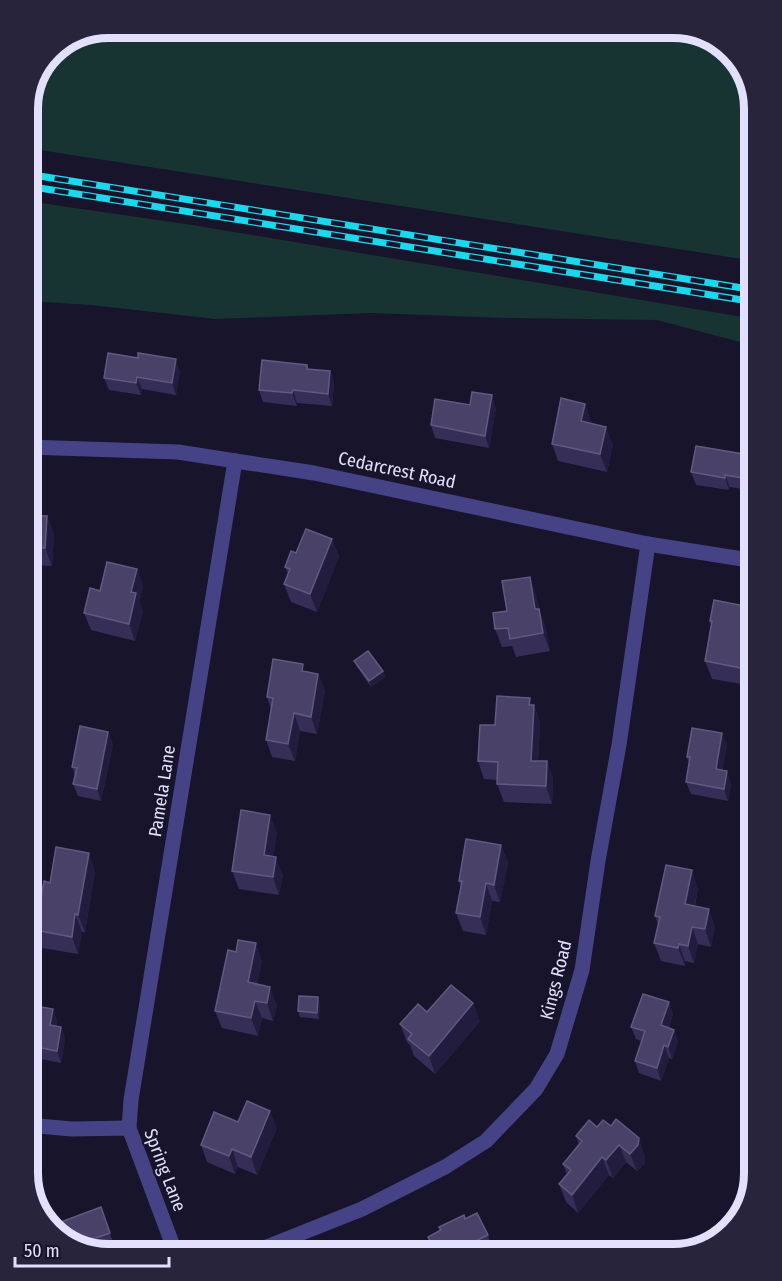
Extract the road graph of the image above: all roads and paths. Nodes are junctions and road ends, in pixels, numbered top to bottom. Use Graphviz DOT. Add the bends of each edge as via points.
graph roads {
  1 [pos="38,447"];
  2 [pos="235,461"];
  3 [pos="648,544"];
  4 [pos="744,559"];
  5 [pos="38,1126"];
  6 [pos="129,1128"];
  7 [pos="172,1243"];
  8 [pos="276,1243"];
  1 -- 2 [label="street, Cedarcrest Road" via="177,452"];
  2 -- 3 [label="street, Cedarcrest Road" via="314,473"];
  2 -- 6 [label="street, Pamela Lane"];
  3 -- 4 [label="street, Cedarcrest Road"];
  3 -- 8 [label="street, Kings Road" via="582,970 557,1054 536,1089 486,1141 445,1167 362,1209"];
  5 -- 6 [label="street, Spring Lane"];
  6 -- 7 [label="street, Spring Lane"];
}
